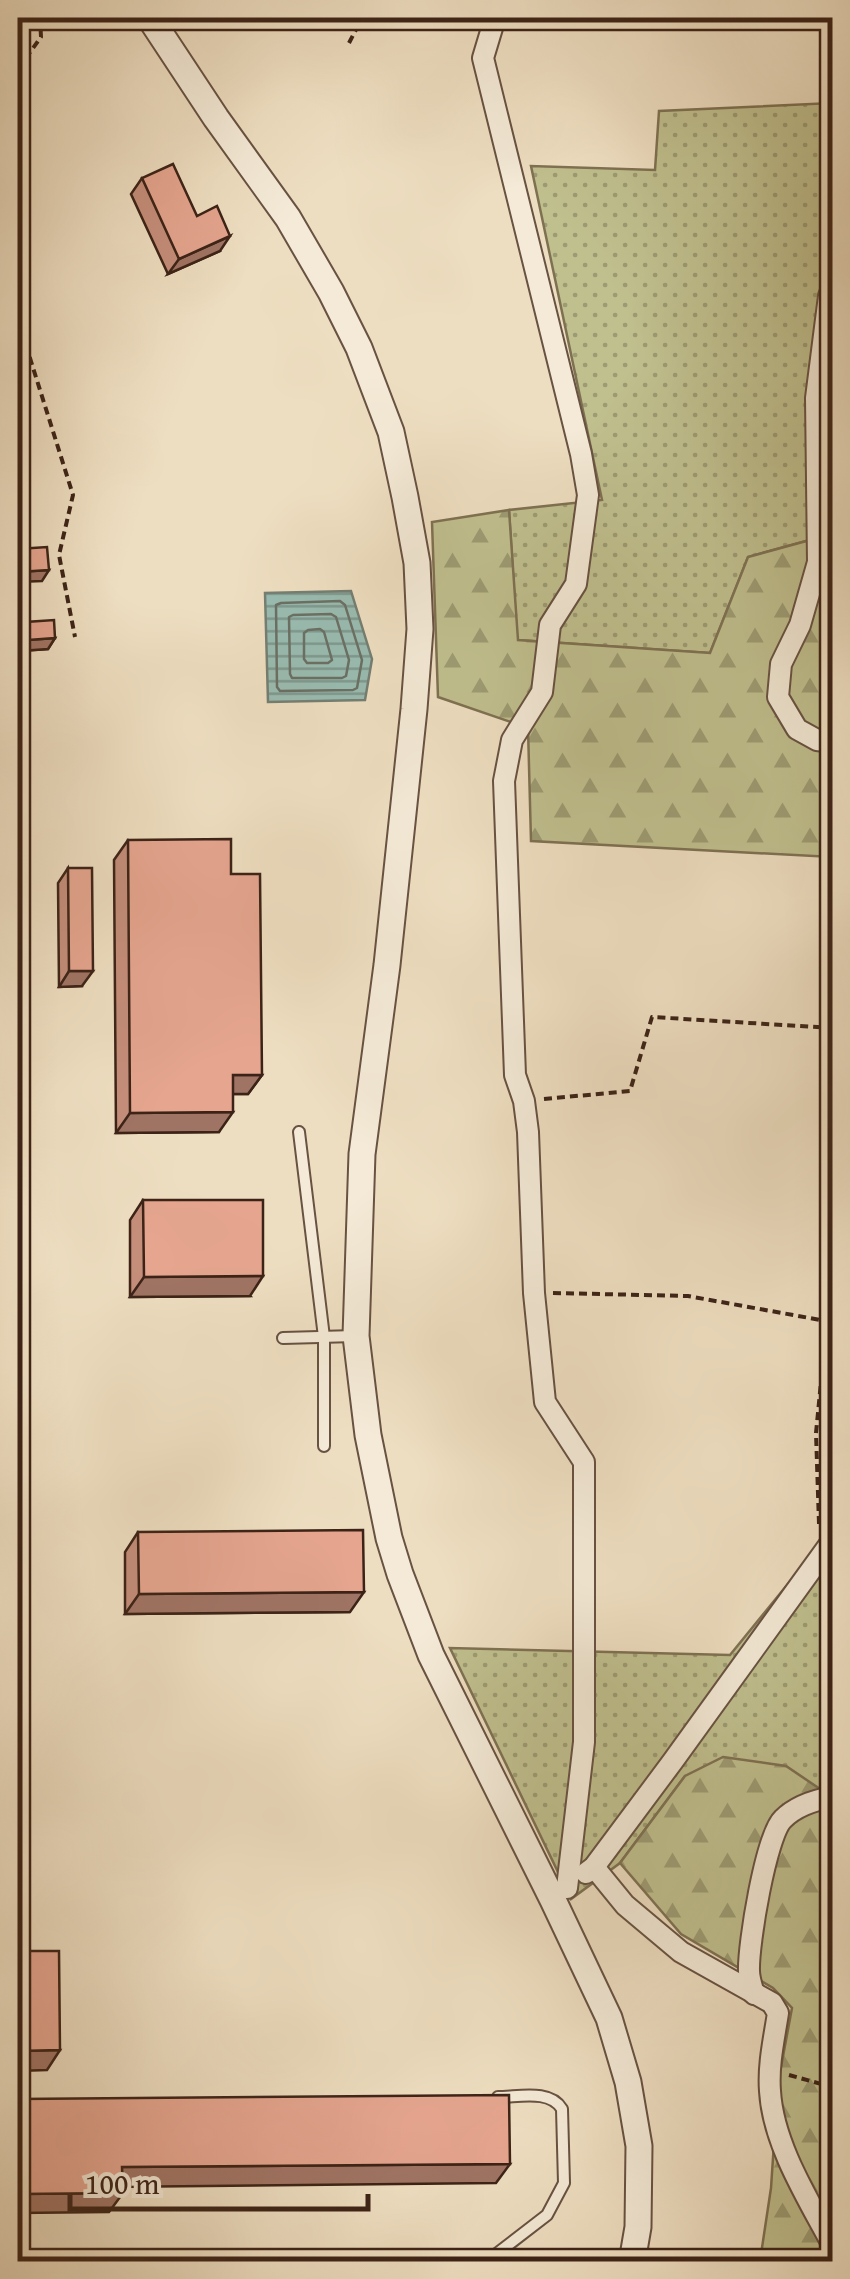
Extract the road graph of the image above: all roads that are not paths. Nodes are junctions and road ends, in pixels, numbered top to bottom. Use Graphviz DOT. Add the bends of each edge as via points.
graph roads {
  1 [pos="150,18"];
  2 [pos="495,18"];
  3 [pos="832,288"];
  4 [pos="828,332"];
  5 [pos="832,742"];
  6 [pos="299,1132"];
  7 [pos="356,1336"];
  8 [pos="324,1337"];
  9 [pos="284,1338"];
  10 [pos="324,1446"];
  11 [pos="826,1547"];
  12 [pos="832,1797"];
  13 [pos="594,1866"];
  14 [pos="560,1894"];
  15 [pos="754,1994"];
  16 [pos="488,2097"];
  17 [pos="832,2244"];
  18 [pos="486,2262"];
  19 [pos="632,2262"];
  1 -- 7 [label="street" via="288,218 360,348 391,432 417,562 414,708 362,1154"];
  2 -- 14 [label="street" via="483,58 588,495 576,584 550,625 542,692 512,740 504,782 515,1075 528,1132 546,1402 584,1462 584,1742"];
  3 -- 4 [label="street"];
  4 -- 5 [label="street" via="816,398 818,562 781,664 778,697 797,729"];
  6 -- 8 [label="lane"];
  7 -- 8 [label="lane"];
  7 -- 14 [label="street" via="368,1434 400,1574 431,1654"];
  8 -- 9 [label="lane"];
  8 -- 10 [label="lane"];
  11 -- 13 [label="street"];
  12 -- 15 [label="street" via="782,1820 772,1839 757,1902 749,1972"];
  13 -- 14 [label="street"];
  13 -- 15 [label="street" via="624,1906 682,1952"];
  14 -- 19 [label="street" via="628,2082 639,2146"];
  15 -- 17 [label="street" via="778,2013 770,2095 782,2142"];
  16 -- 18 [label="lane" via="556,2100 562,2109 564,2183 547,2215"];
}
